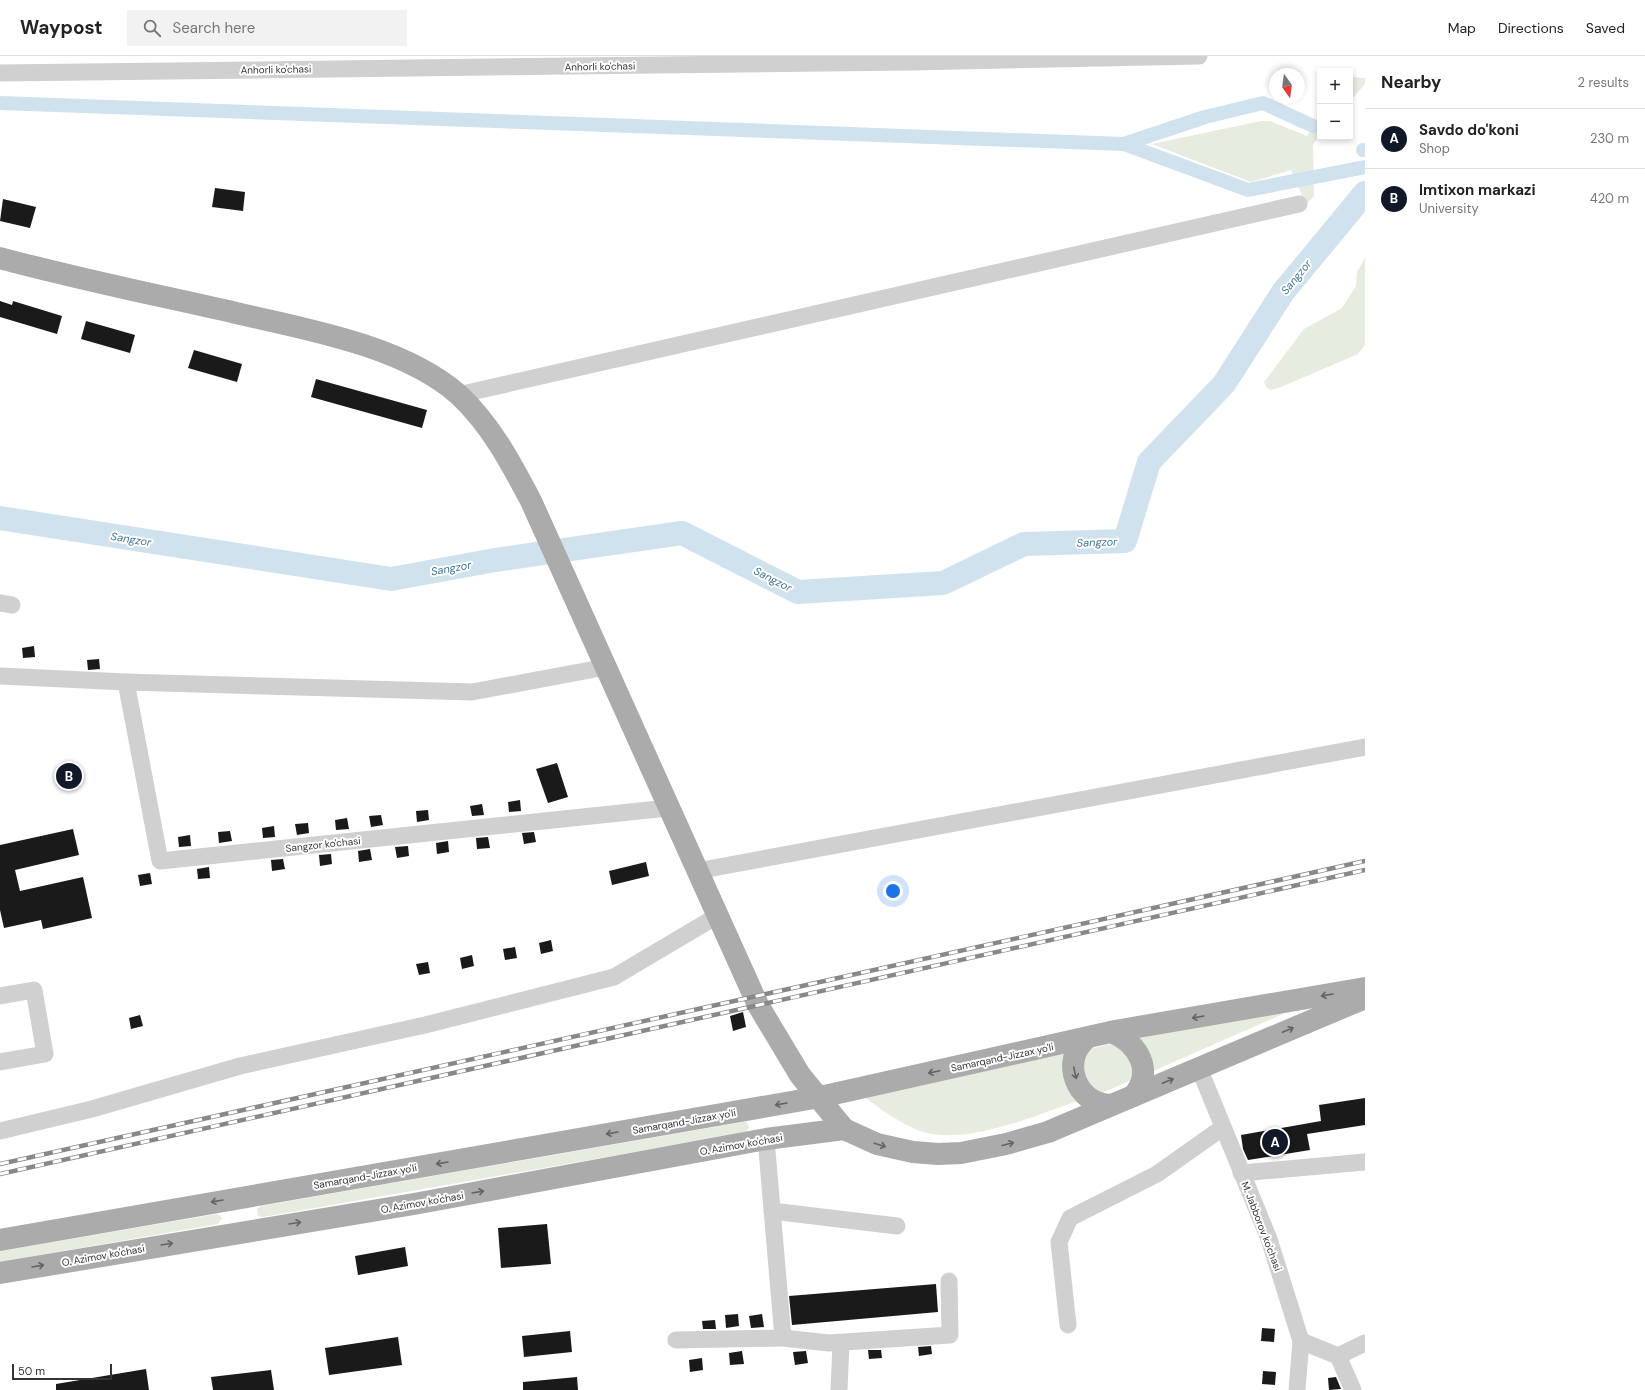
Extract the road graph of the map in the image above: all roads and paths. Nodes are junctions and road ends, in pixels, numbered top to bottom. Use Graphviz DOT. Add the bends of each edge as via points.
graph roads {
  1 [pos="1199,56"];
  2 [pos="117,63"];
  3 [pos="0,73"];
  4 [pos="1299,204"];
  5 [pos="0,258"];
  6 [pos="458,395"];
  7 [pos="606,667"];
  8 [pos="0,676"];
  9 [pos="126,682"];
  10 [pos="1365,747"];
  11 [pos="668,808"];
  12 [pos="697,871"];
  13 [pos="717,916"];
  14 [pos="1365,988"];
  15 [pos="0,996"];
  16 [pos="1365,998"];
  17 [pos="1112,1032"];
  18 [pos="1086,1039"];
  19 [pos="0,1062"];
  20 [pos="1199,1068"];
  21 [pos="1133,1096"];
  22 [pos="820,1097"];
  23 [pos="1111,1104"];
  24 [pos="1222,1128"];
  25 [pos="0,1130"];
  26 [pos="844,1130"];
  27 [pos="766,1139"];
  28 [pos="1365,1162"];
  29 [pos="1241,1173"];
  30 [pos="256,1195"];
  31 [pos="772,1211"];
  32 [pos="897,1226"];
  33 [pos="261,1228"];
  34 [pos="0,1240"];
  35 [pos="0,1273"];
  36 [pos="949,1281"];
  37 [pos="1068,1325"];
  38 [pos="783,1338"];
  39 [pos="676,1340"];
  40 [pos="1301,1341"];
  41 [pos="841,1342"];
  42 [pos="1365,1343"];
  43 [pos="1338,1356"];
  44 [pos="839,1390"];
  45 [pos="1297,1390"];
  46 [pos="1353,1390"];
  1 -- 2 [label="street, Anhorli ko'chasi" via="912,62"];
  2 -- 3 [label="street, Anhorli ko'chasi"];
  4 -- 6 [label="street"];
  5 -- 6 [label="main road" via="343,339 403,361 430,375"];
  6 -- 7 [label="main road" via="507,454"];
  7 -- 9 [label="street" via="472,692"];
  7 -- 11 [label="main road"];
  8 -- 9 [label="street"];
  9 -- 11 [label="street, Sangzor ko'chasi" via="160,861"];
  10 -- 12 [label="street"];
  11 -- 12 [label="main road"];
  12 -- 13 [label="main road"];
  13 -- 22 [label="main road" via="758,1005 800,1075"];
  13 -- 25 [label="street" via="614,977 425,1025 240,1066 92,1109"];
  14 -- 17 [label="main road, Samarqand-Jizzax yo'li, one-way"];
  15 -- 19 [label="street" via="34,990 45,1054"];
  20 -- 16 [label="main road, one-way"];
  17 -- 18 [label="main road, Samarqand-Jizzax yo'li"];
  17 -- 21 [label="main road" via="1134,1046 1141,1062 1142,1085"];
  18 -- 22 [label="main road, Samarqand-Jizzax yo'li, one-way"];
  18 -- 23 [label="main road, one-way" via="1078,1045 1074,1053 1073,1064 1079,1086 1092,1101 1100,1105"];
  21 -- 20 [label="main road, one-way"];
  20 -- 24 [label="street, M. Jabborov ko'chasi"];
  21 -- 23 [label="main road"];
  22 -- 26 [label="main road"];
  22 -- 30 [label="main road, Samarqand-Jizzax yo'li, one-way"];
  26 -- 23 [label="main road, one-way" via="895,1149 938,1154 961,1153 1041,1134"];
  24 -- 29 [label="street, M. Jabborov ko'chasi"];
  24 -- 37 [label="street" via="1157,1174 1070,1218 1060,1242"];
  26 -- 27 [label="main road, O. Azimov ko'chasi"];
  27 -- 31 [label="street"];
  33 -- 27 [label="main road, O. Azimov ko'chasi, one-way" via="414,1204"];
  28 -- 29 [label="street"];
  29 -- 40 [label="street, M. Jabborov ko'chasi" via="1269,1240"];
  30 -- 33 [label="main road" via="246,1206 244,1214 250,1223"];
  30 -- 34 [label="main road, Samarqand-Jizzax yo'li, one-way"];
  31 -- 32 [label="street"];
  31 -- 38 [label="street"];
  35 -- 33 [label="main road, O. Azimov ko'chasi, one-way"];
  36 -- 41 [label="street" via="950,1335"];
  38 -- 39 [label="street"];
  38 -- 41 [label="street"];
  40 -- 43 [label="street"];
  40 -- 45 [label="street, M. Jabborov ko'chasi"];
  41 -- 44 [label="street"];
  42 -- 43 [label="street"];
  43 -- 46 [label="street"];
}
